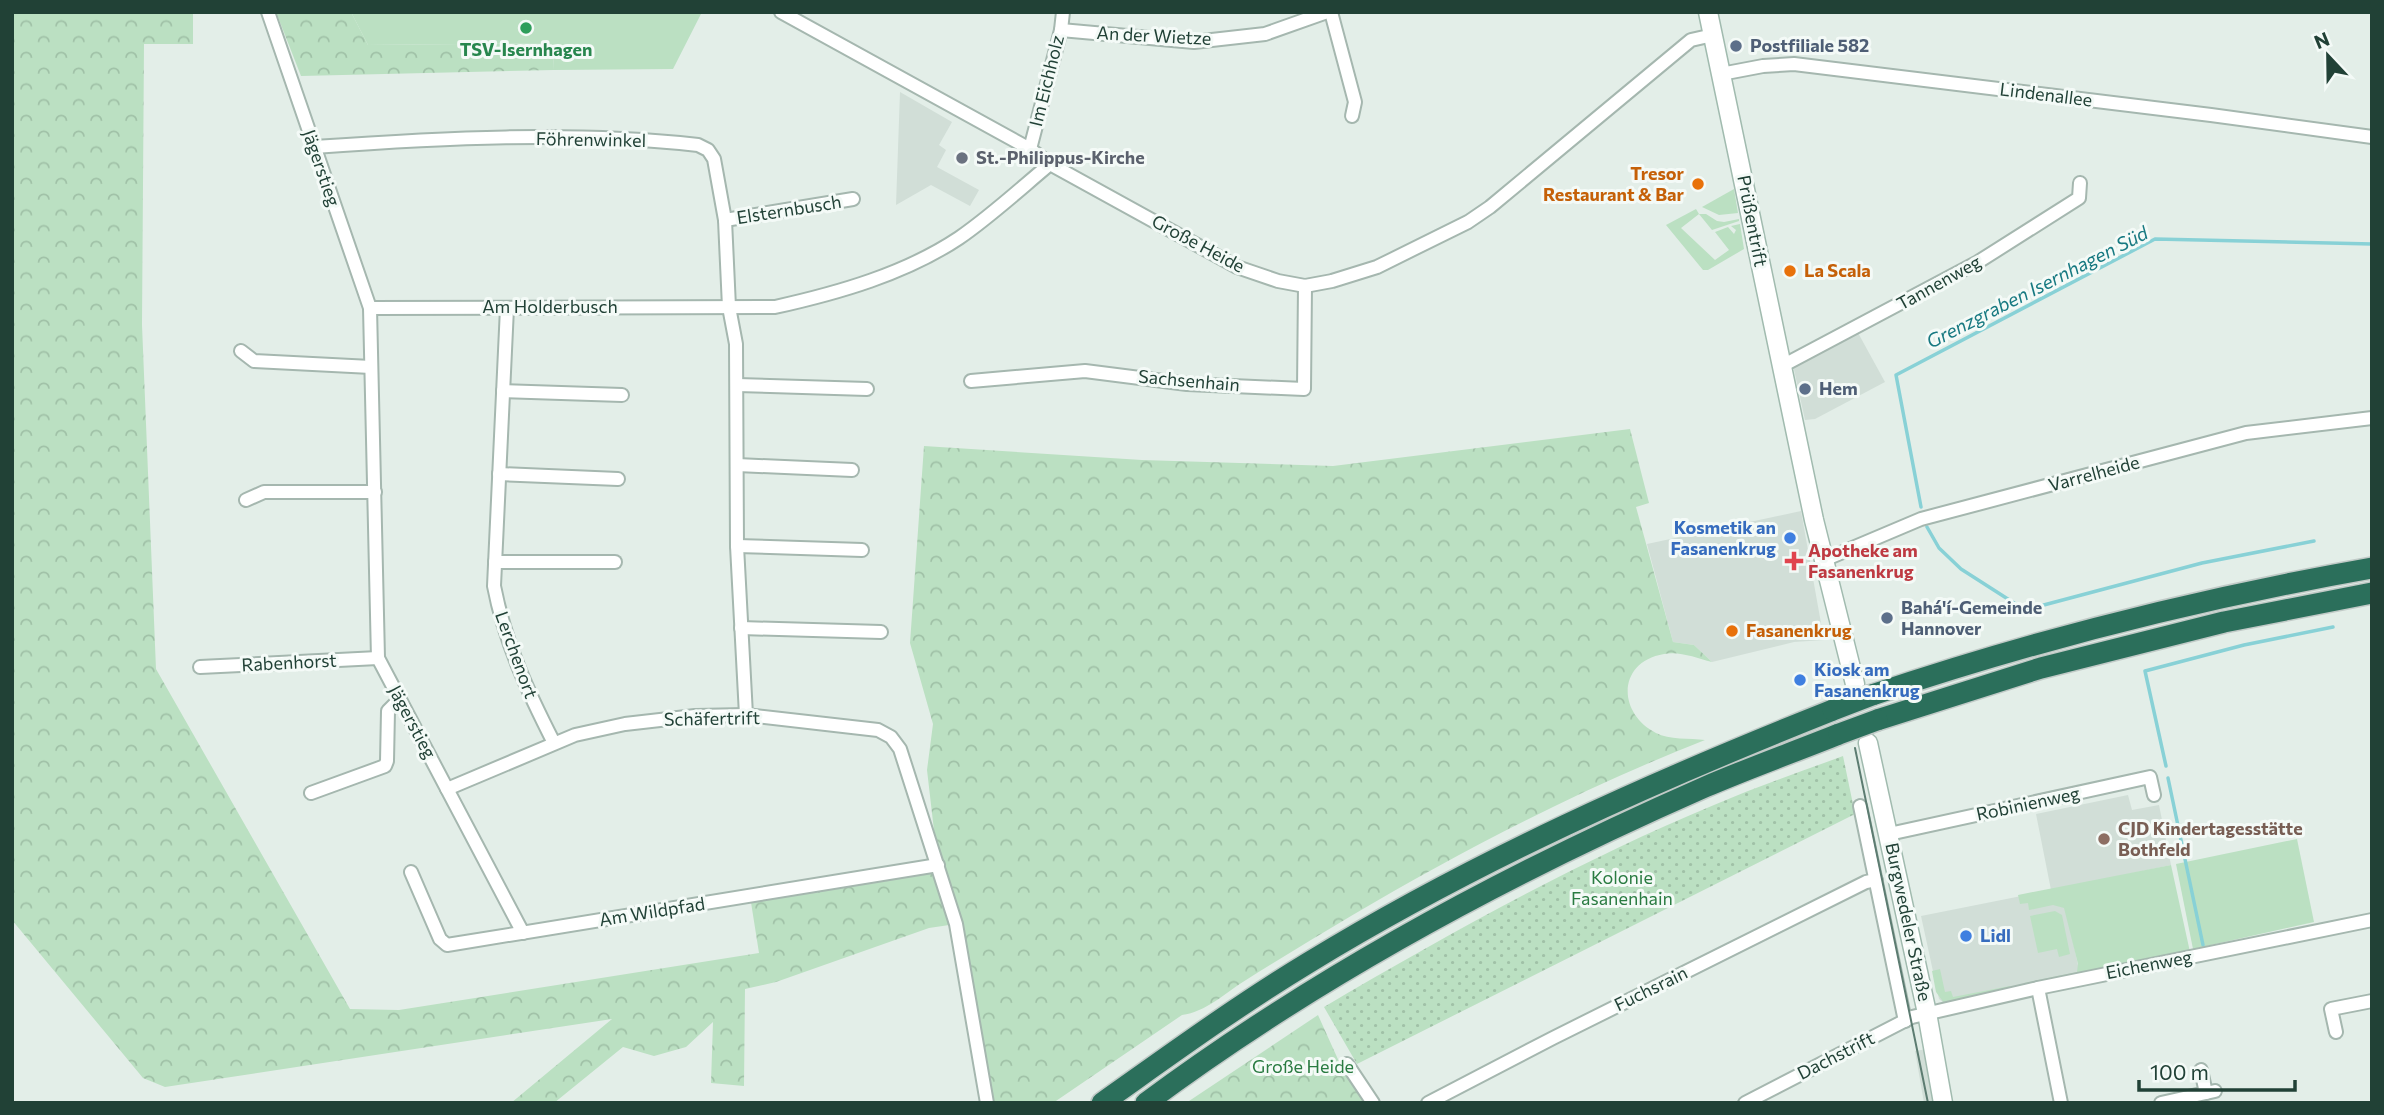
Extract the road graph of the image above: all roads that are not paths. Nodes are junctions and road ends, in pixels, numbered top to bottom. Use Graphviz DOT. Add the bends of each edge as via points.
graph roads {
  1 [pos="268,12"];
  2 [pos="781,12"];
  3 [pos="1063,12"];
  4 [pos="1329,12"];
  5 [pos="1708,12"];
  6 [pos="1061,30"];
  7 [pos="1713,35"];
  8 [pos="1721,74"];
  9 [pos="1352,116"];
  10 [pos="2372,137"];
  11 [pos="314,147"];
  12 [pos="1030,149"];
  13 [pos="1050,163"];
  14 [pos="2080,183"];
  15 [pos="853,200"];
  16 [pos="725,220"];
  17 [pos="1305,286"];
  18 [pos="729,307"];
  19 [pos="370,308"];
  20 [pos="507,308"];
  21 [pos="241,351"];
  22 [pos="1782,366"];
  23 [pos="371,367"];
  24 [pos="971,381"];
  25 [pos="737,385"];
  26 [pos="867,389"];
  27 [pos="503,391"];
  28 [pos="622,395"];
  29 [pos="2372,418"];
  30 [pos="737,466"];
  31 [pos="852,470"];
  32 [pos="499,474"];
  33 [pos="618,479"];
  34 [pos="375,492"];
  35 [pos="246,500"];
  36 [pos="737,546"];
  37 [pos="862,550"];
  38 [pos="1824,560"];
  39 [pos="495,562"];
  40 [pos="615,562"];
  41 [pos="2372,568"];
  42 [pos="2372,593"];
  43 [pos="741,628"];
  44 [pos="881,632"];
  45 [pos="379,658"];
  46 [pos="200,667"];
  47 [pos="1864,690"];
  48 [pos="399,700"];
  49 [pos="746,715"];
  50 [pos="554,743"];
  51 [pos="1868,743"];
  52 [pos="447,789"];
  53 [pos="311,793"];
  54 [pos="2154,795"];
  55 [pos="1860,806"];
  56 [pos="1889,834"];
  57 [pos="938,865"];
  58 [pos="411,872"];
  59 [pos="1876,880"];
  60 [pos="2372,919"];
  61 [pos="523,933"];
  62 [pos="2038,988"];
  63 [pos="2372,1001"];
  64 [pos="1927,1013"];
  65 [pos="1905,1021"];
  66 [pos="2336,1032"];
  67 [pos="1347,1065"];
  68 [pos="2201,1070"];
  69 [pos="987,1103"];
  70 [pos="1102,1103"];
  71 [pos="1146,1103"];
  72 [pos="1373,1103"];
  73 [pos="1429,1103"];
  74 [pos="1745,1103"];
  75 [pos="1943,1103"];
  76 [pos="2061,1103"];
  77 [pos="2161,1103"];
  1 -- 11 [label="street, Jägerstieg"];
  2 -- 12 [label="street, Große Heide"];
  3 -- 6 [label="street, Im Eichholz"];
  4 -- 6 [label="street, An der Wietze" via="1265,33 1194,42"];
  4 -- 9 [label="street, An der Wietze" via="1355,102"];
  5 -- 7 [label="main road, Prüßentrift"];
  6 -- 12 [label="street, Im Eichholz"];
  7 -- 8 [label="main road, Prüßentrift"];
  7 -- 17 [label="street, Große Heide" via="1691,40 1468,222 1377,267"];
  8 -- 10 [label="street, Lindenallee" via="1794,64"];
  8 -- 22 [label="main road, Prüßentrift"];
  11 -- 16 [label="street, Föhrenwinkel" via="589,137 698,145 714,159"];
  11 -- 19 [label="street, Jägerstieg"];
  12 -- 13 [label="street, Große Heide"];
  13 -- 17 [label="street, Große Heide" via="1237,267"];
  13 -- 18 [label="street, Am Holderbusch" via="958,238 902,270 794,303"];
  14 -- 22 [label="street, Tannenweg" via="2079,198 2023,235"];
  15 -- 16 [label="street, Elsternbusch"];
  16 -- 18 [label="street, Föhrenwinkel"];
  17 -- 24 [label="street, Sachsenhain" via="1304,389 1188,384 1085,371"];
  18 -- 20 [label="street, Am Holderbusch"];
  18 -- 25 [label="street, Föhrenwinkel"];
  19 -- 20 [label="street, Am Holderbusch"];
  19 -- 23 [label="street, Jägerstieg"];
  20 -- 27 [label="street, Lerchenort"];
  21 -- 23 [label="street" via="254,361"];
  22 -- 38 [label="main road, Prüßentrift"];
  23 -- 34 [label="street, Jägerstieg"];
  25 -- 26 [label="street"];
  25 -- 30 [label="street, Föhrenwinkel"];
  27 -- 28 [label="street"];
  27 -- 32 [label="street, Lerchenort"];
  29 -- 38 [label="street, Varrelheide" via="2246,433 1921,519"];
  30 -- 31 [label="street"];
  30 -- 36 [label="street, Föhrenwinkel"];
  32 -- 33 [label="street"];
  32 -- 39 [label="street, Lerchenort"];
  34 -- 35 [label="street" via="264,492"];
  34 -- 45 [label="street, Jägerstieg"];
  36 -- 37 [label="street"];
  36 -- 43 [label="street, Föhrenwinkel"];
  38 -- 47 [label="main road"];
  39 -- 40 [label="street"];
  39 -- 50 [label="street, Lerchenort" via="494,586 506,636"];
  41 -- 47 [label="highway" via="2220,598"];
  42 -- 71 [label="highway, bridge" via="2224,622 2042,668 1877,720 1707,786 1455,907 1245,1035"];
  43 -- 44 [label="street"];
  43 -- 49 [label="street, Föhrenwinkel"];
  45 -- 46 [label="street, Rabenhorst"];
  45 -- 48 [label="street, Jägerstieg"];
  47 -- 70 [label="highway, bridge" via="1833,710 1618,799 1446,885 1308,962"];
  48 -- 52 [label="street, Jägerstieg"];
  48 -- 53 [label="street" via="388,711 384,766"];
  49 -- 50 [label="street, Schäfertrift" via="625,724"];
  49 -- 57 [label="street, Schäfertrift" via="878,730 891,737 900,749"];
  50 -- 52 [label="street, Schäfertrift"];
  51 -- 56 [label="main road, Burgwedeler Straße"];
  52 -- 61 [label="street, Jägerstieg"];
  54 -- 56 [label="street, Robinienweg" via="2150,777"];
  55 -- 59 [label="street, Burgwedeler Straße"];
  56 -- 64 [label="main road, Burgwedeler Straße"];
  57 -- 61 [label="street, Am Wildpfad"];
  57 -- 69 [label="street" via="956,924"];
  58 -- 61 [label="street, Am Wildpfad" via="440,939 447,945"];
  59 -- 65 [label="street, Burgwedeler Straße"];
  59 -- 73 [label="street, Fuchsrain"];
  60 -- 62 [label="street, Eichenweg"];
  62 -- 64 [label="street, Eichenweg"];
  62 -- 76 [label="street"];
  63 -- 66 [label="street" via="2331,1009"];
  64 -- 65 [label="street, Dachstrift"];
  64 -- 75 [label="main road, Burgwedeler Straße"];
  65 -- 74 [label="street, Dachstrift"];
  67 -- 72 [label="street"];
  68 -- 77 [label="street" via="2210,1092"];
}
